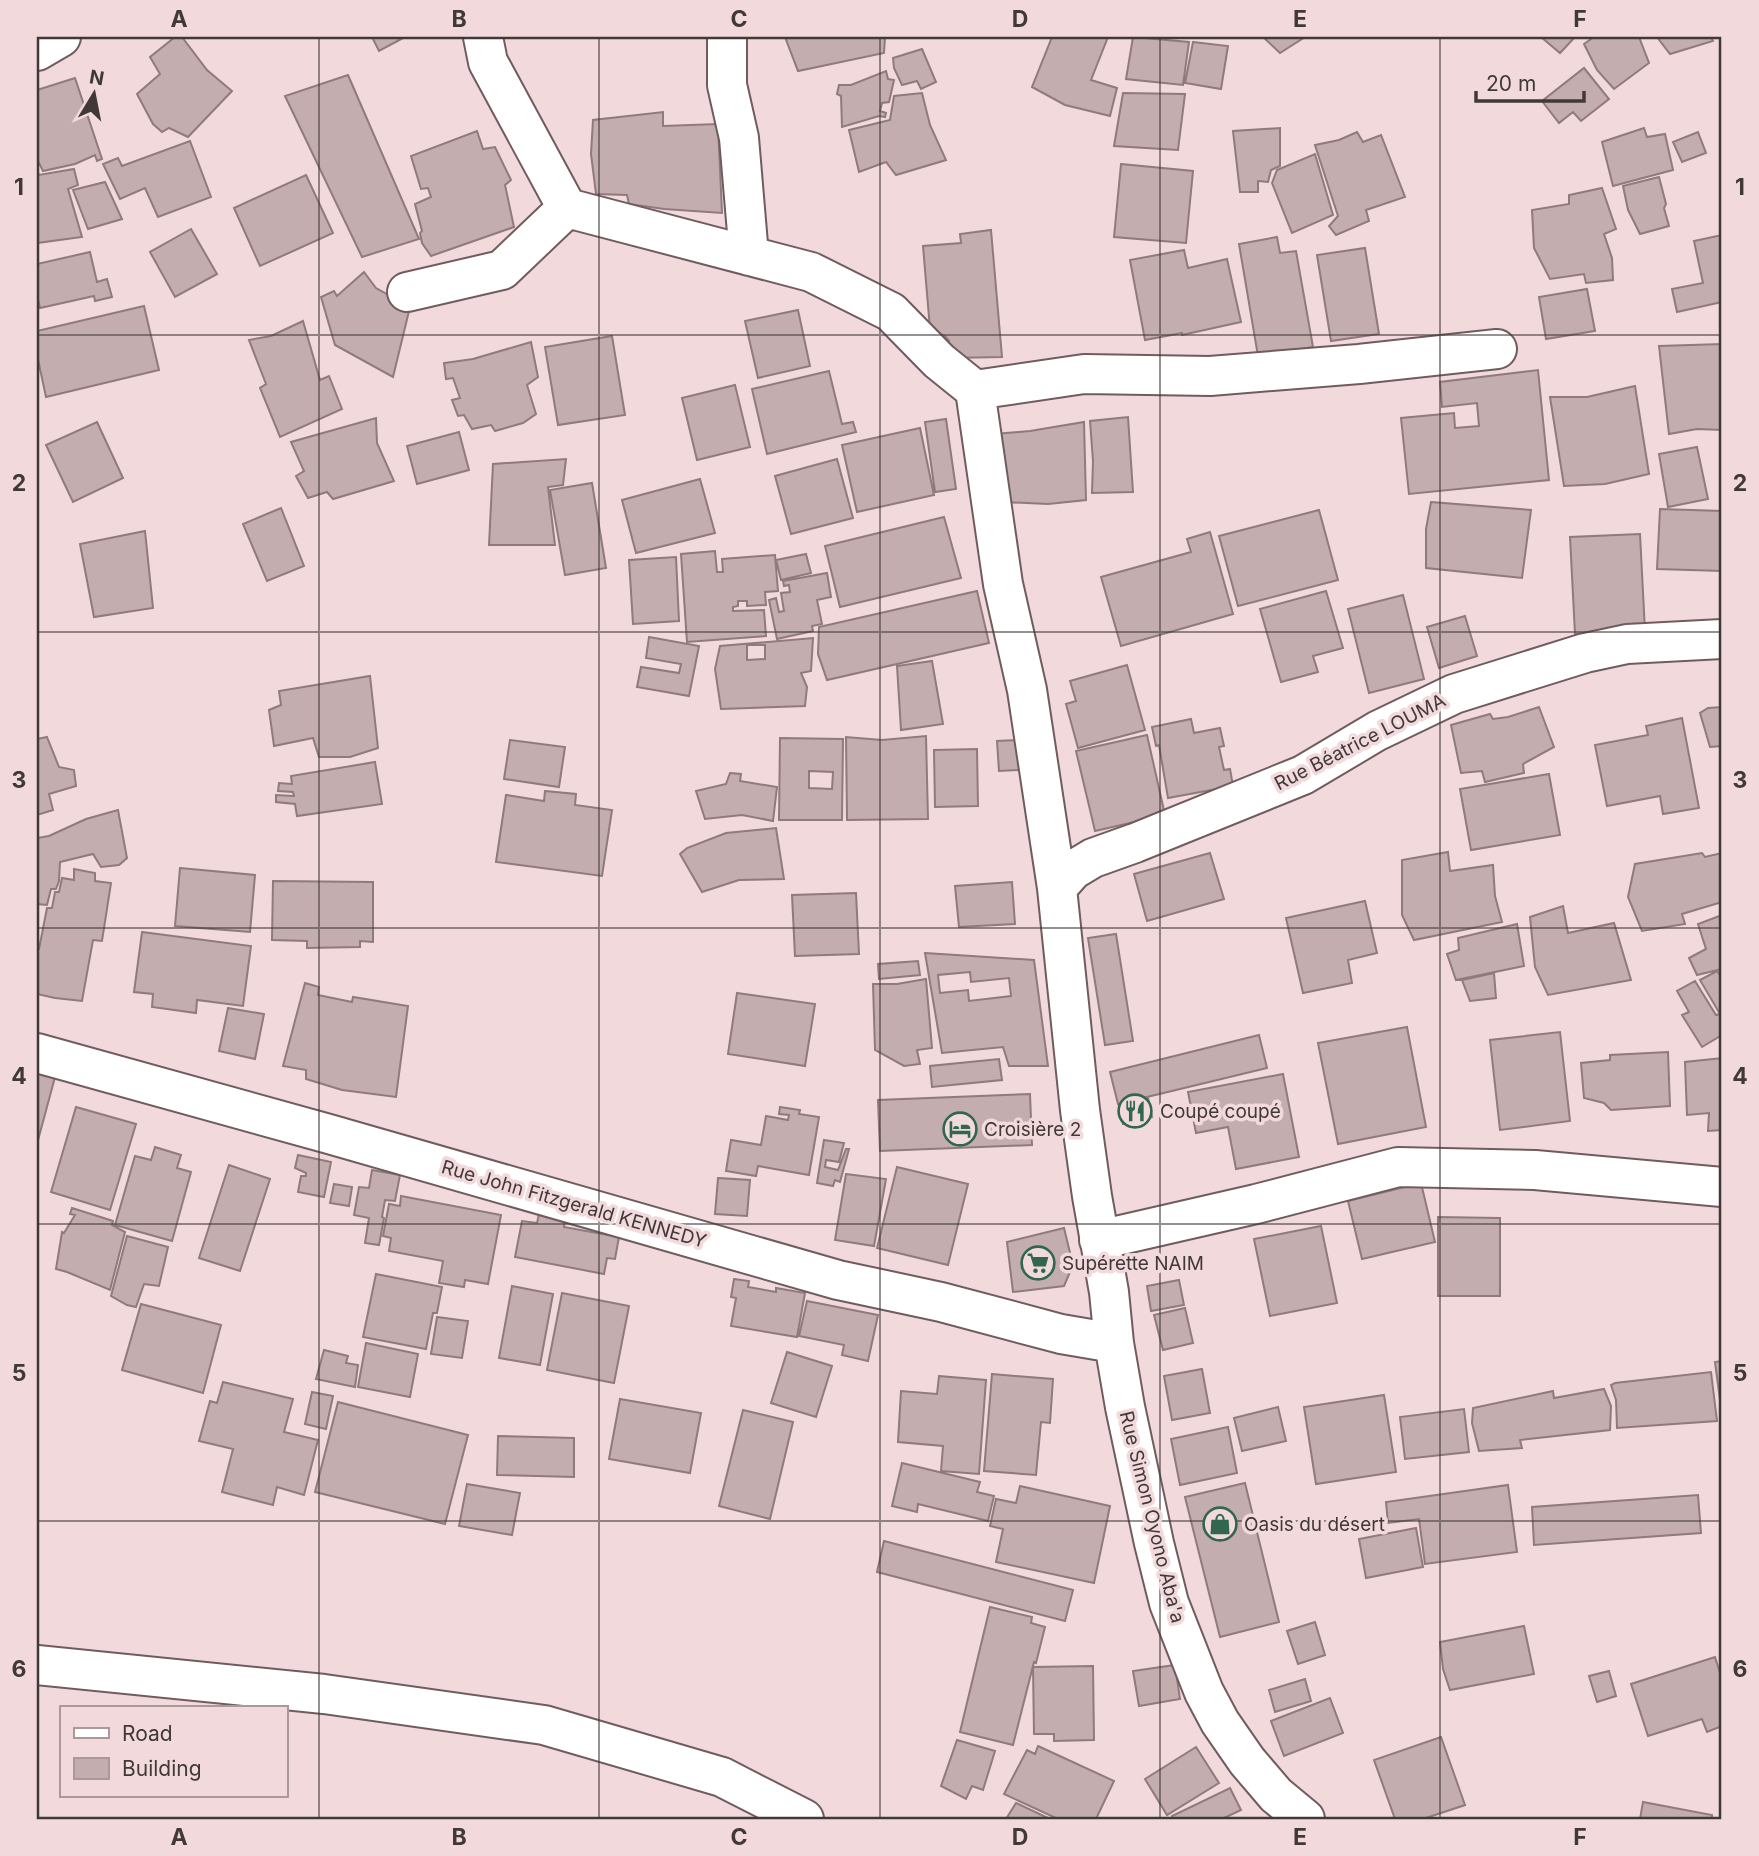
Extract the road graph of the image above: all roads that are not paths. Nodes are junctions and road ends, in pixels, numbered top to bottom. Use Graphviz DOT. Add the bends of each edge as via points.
graph roads {
  1 [pos="61,37"];
  2 [pos="483,37"];
  3 [pos="727,37"];
  4 [pos="37,51"];
  5 [pos="567,208"];
  6 [pos="749,256"];
  7 [pos="407,292"];
  8 [pos="1497,349"];
  9 [pos="975,390"];
  10 [pos="1722,639"];
  11 [pos="1057,888"];
  12 [pos="37,1054"];
  13 [pos="1722,1187"];
  14 [pos="1099,1240"];
  15 [pos="1114,1343"];
  16 [pos="37,1665"];
  17 [pos="804,1819"];
  18 [pos="1305,1819"];
  1 -- 4 [label="street"];
  2 -- 5 [label="street" via="488,62"];
  3 -- 6 [label="street" via="727,85 739,138"];
  5 -- 6 [label="street"];
  5 -- 7 [label="street" via="502,270"];
  6 -- 9 [label="street" via="811,272 891,312"];
  8 -- 9 [label="street" via="1210,376 1084,374"];
  9 -- 11 [label="street, Rue Simon Oyono Aba'a" via="1003,584 1027,690"];
  10 -- 11 [label="street, Rue Béatrice LOUMA" via="1627,644 1454,694 1377,731 1303,775 1093,858 1073,870"];
  11 -- 14 [label="street, Rue Simon Oyono Aba'a"];
  12 -- 15 [label="street, Rue John Fitzgerald KENNEDY" via="838,1280"];
  13 -- 14 [label="street" via="1535,1170 1398,1167"];
  14 -- 15 [label="street, Rue Simon Oyono Aba'a"];
  15 -- 18 [label="street, Rue Simon Oyono Aba'a" via="1169,1603 1204,1692 1247,1761 1276,1795"];
  16 -- 17 [label="street" via="324,1694 544,1725 722,1777"];
}
